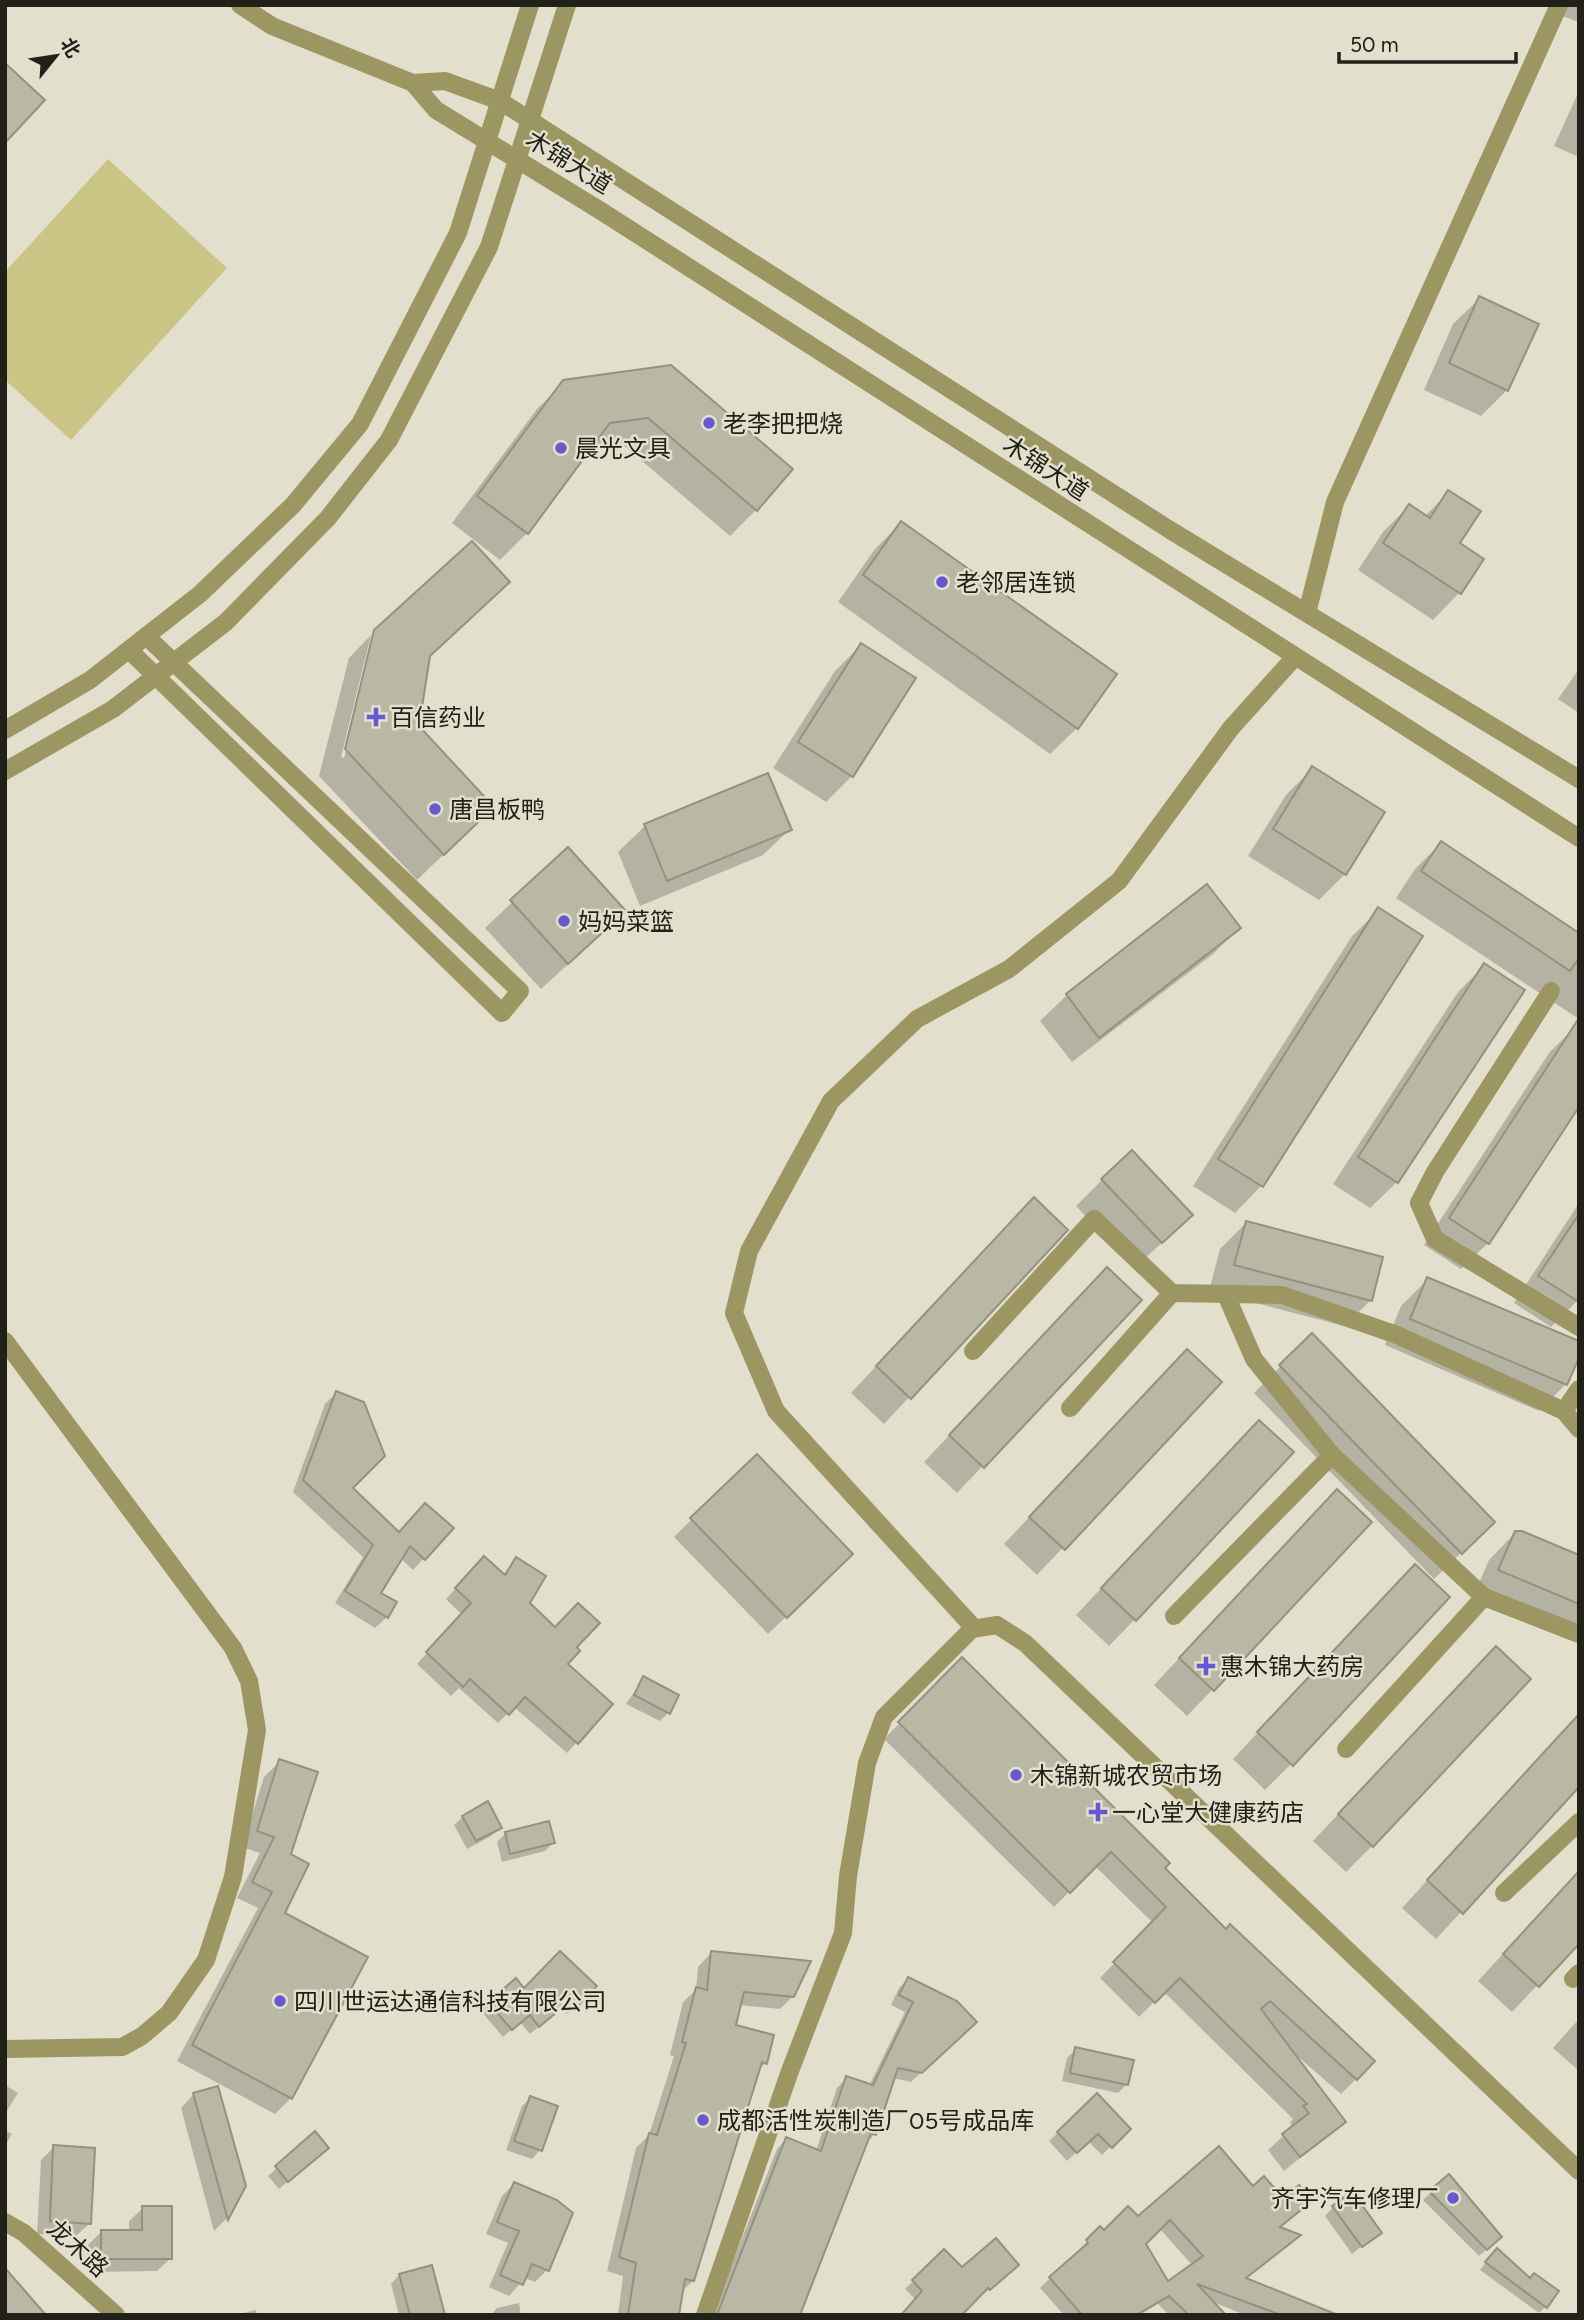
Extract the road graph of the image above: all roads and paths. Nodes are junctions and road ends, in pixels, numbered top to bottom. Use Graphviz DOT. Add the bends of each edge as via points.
graph roads {
  1 [pos="240,5"];
  2 [pos="530,5"];
  3 [pos="567,5"];
  4 [pos="1559,5"];
  5 [pos="414,83"];
  6 [pos="500,102"];
  7 [pos="530,121"];
  8 [pos="487,140"];
  9 [pos="518,159"];
  10 [pos="1307,613"];
  11 [pos="146,636"];
  12 [pos="129,650"];
  13 [pos="1294,657"];
  14 [pos="175,663"];
  15 [pos="156,677"];
  16 [pos="5,730"];
  17 [pos="5,771"];
  18 [pos="1579,779"];
  19 [pos="1579,838"];
  20 [pos="1551,991"];
  21 [pos="1172,1293"];
  22 [pos="1226,1295"];
  23 [pos="1579,1327"];
  24 [pos="5,1341"];
  25 [pos="973,1351"];
  26 [pos="1579,1388"];
  27 [pos="1069,1408"];
  28 [pos="1564,1410"];
  29 [pos="1579,1429"];
  30 [pos="1332,1455"];
  31 [pos="1484,1597"];
  32 [pos="1174,1616"];
  33 [pos="974,1628"];
  34 [pos="1579,1634"];
  35 [pos="1346,1749"];
  36 [pos="1579,1822"];
  37 [pos="1504,1893"];
  38 [pos="5,2049"];
  39 [pos="1579,2171"];
  40 [pos="5,2222"];
  41 [pos="116,2315"];
  42 [pos="705,2315"];
  1 -- 5 [label="street" via="272,26"];
  2 -- 6 [label="street"];
  3 -- 7 [label="street"];
  4 -- 10 [label="street" via="1335,502"];
  5 -- 6 [label="street, 木锦大道" via="444,81"];
  5 -- 8 [label="street, 木锦大道" via="436,110"];
  6 -- 7 [label="street, 木锦大道"];
  6 -- 8 [label="street"];
  7 -- 9 [label="street"];
  7 -- 10 [label="street, 木锦大道"];
  8 -- 9 [label="street, 木锦大道"];
  8 -- 11 [label="street" via="457,233 360,424 293,505 200,594"];
  9 -- 13 [label="street, 木锦大道"];
  9 -- 14 [label="street" via="489,247 389,440 328,518 226,622"];
  10 -- 18 [label="street, 木锦大道"];
  11 -- 12 [label="street"];
  11 -- 14 [label="street"];
  12 -- 15 [label="street"];
  12 -- 16 [label="street" via="90,680"];
  13 -- 19 [label="street, 木锦大道"];
  13 -- 33 [label="street" via="1231,728 1119,881 1009,969 917,1018 831,1101 749,1251 734,1313 776,1411"];
  14 -- 15 [label="street"];
  14 -- 15 [label="street" via="520,991 502,1013"];
  15 -- 17 [label="street" via="113,709"];
  20 -- 23 [label="street" via="1419,1203 1434,1239"];
  21 -- 22 [label="street"];
  21 -- 25 [label="street" via="1094,1219"];
  21 -- 27 [label="street"];
  22 -- 28 [label="street" via="1282,1295 1397,1335"];
  22 -- 30 [label="street" via="1254,1359"];
  24 -- 38 [label="street" via="233,1648 249,1681 257,1730 233,1877 206,1960 169,2013 122,2047"];
  26 -- 28 [label="street"];
  28 -- 29 [label="street"];
  30 -- 31 [label="street"];
  30 -- 32 [label="street"];
  31 -- 34 [label="street"];
  31 -- 35 [label="street"];
  33 -- 39 [label="street" via="997,1625 1025,1643"];
  33 -- 42 [label="street" via="884,1717 867,1763 843,1933"];
  36 -- 37 [label="street"];
  40 -- 41 [label="street, 龙木路" via="24,2233"];
}
